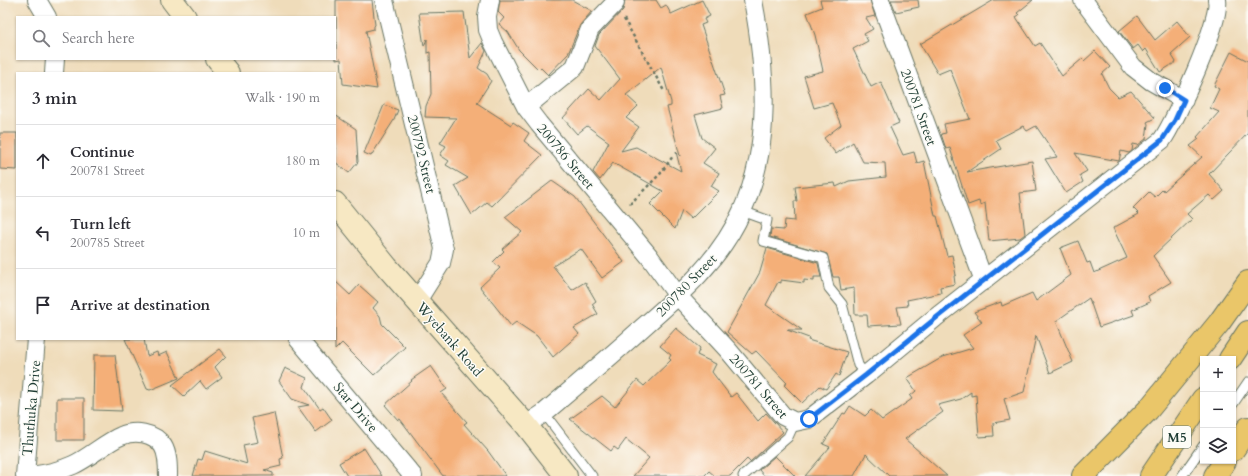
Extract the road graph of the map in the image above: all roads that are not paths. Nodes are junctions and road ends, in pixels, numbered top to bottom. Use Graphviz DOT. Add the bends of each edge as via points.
graph roads {
  1 [pos="37,0"];
  2 [pos="172,0"];
  3 [pos="384,0"];
  4 [pos="490,0"];
  5 [pos="753,0"];
  6 [pos="880,0"];
  7 [pos="1083,0"];
  8 [pos="1217,0"];
  9 [pos="615,3"];
  10 [pos="46,16"];
  11 [pos="184,16"];
  12 [pos="55,60"];
  13 [pos="218,60"];
  14 [pos="54,72"];
  15 [pos="227,72"];
  16 [pos="1184,100"];
  17 [pos="526,107"];
  18 [pos="336,204"];
  19 [pos="742,211"];
  20 [pos="984,281"];
  21 [pos="1248,282"];
  22 [pos="678,296"];
  23 [pos="417,302"];
  24 [pos="1248,332"];
  25 [pos="36,340"];
  26 [pos="299,340"];
  27 [pos="1232,356"];
  28 [pos="866,375"];
  29 [pos="1248,382"];
  30 [pos="1236,400"];
  31 [pos="1200,403"];
  32 [pos="544,413"];
  33 [pos="795,422"];
  34 [pos="526,426"];
  35 [pos="1248,428"];
  36 [pos="1236,446"];
  37 [pos="1200,450"];
  38 [pos="1223,464"];
  39 [pos="25,476"];
  40 [pos="31,476"];
  41 [pos="168,476"];
  42 [pos="413,476"];
  43 [pos="566,476"];
  44 [pos="592,476"];
  45 [pos="743,476"];
  46 [pos="1083,476"];
  47 [pos="1151,476"];
  48 [pos="1182,476"];
  49 [pos="1215,476"];
  1 -- 10 [label="street"];
  2 -- 11 [label="street"];
  3 -- 23 [label="street, 200792 Street" via="444,249 441,264"];
  4 -- 17 [label="street, 200786 Street" via="488,30"];
  5 -- 19 [label="street, 200780 Street" via="764,78 764,116 753,182"];
  6 -- 20 [label="street, 200781 Street"];
  7 -- 16 [label="street" via="1132,66 1151,81"];
  8 -- 16 [label="street, 200781 Street" via="1218,11"];
  9 -- 17 [label="street" via="590,29 575,67"];
  12 -- 14 [label="street"];
  13 -- 15 [label="street"];
  16 -- 20 [label="street, 200781 Street" via="1162,140"];
  17 -- 22 [label="street, 200786 Street" via="557,148 649,256"];
  18 -- 23 [label="street, Wyebank Road"];
  19 -- 22 [label="street, 200780 Street" via="732,232 706,268"];
  19 -- 28 [label="lane" via="767,220 763,241 824,258 830,288 842,304 858,365"];
  20 -- 28 [label="street, 200781 Street"];
  21 -- 46 [label="main road" via="1219,323 1153,404"];
  22 -- 32 [label="street, 200780 Street"];
  22 -- 33 [label="street, 200781 Street" via="728,350 783,416"];
  23 -- 34 [label="street, Wyebank Road"];
  24 -- 27 [label="main road"];
  25 -- 39 [label="street, Thuthuka Drive"];
  26 -- 42 [label="street, Star Drive"];
  28 -- 33 [label="street, 200781 Street" via="809,419"];
  29 -- 30 [label="lane"];
  31 -- 47 [label="main road, M5"];
  32 -- 34 [label="street, 200780 Street"];
  32 -- 44 [label="lane"];
  33 -- 45 [label="lane" via="788,437"];
  34 -- 43 [label="street, Wyebank Road"];
  35 -- 36 [label="main road"];
  37 -- 48 [label="lane"];
  38 -- 49 [label="main road"];
  40 -- 41 [label="street" via="73,465 120,436 143,433 156,438 163,446"];
}
